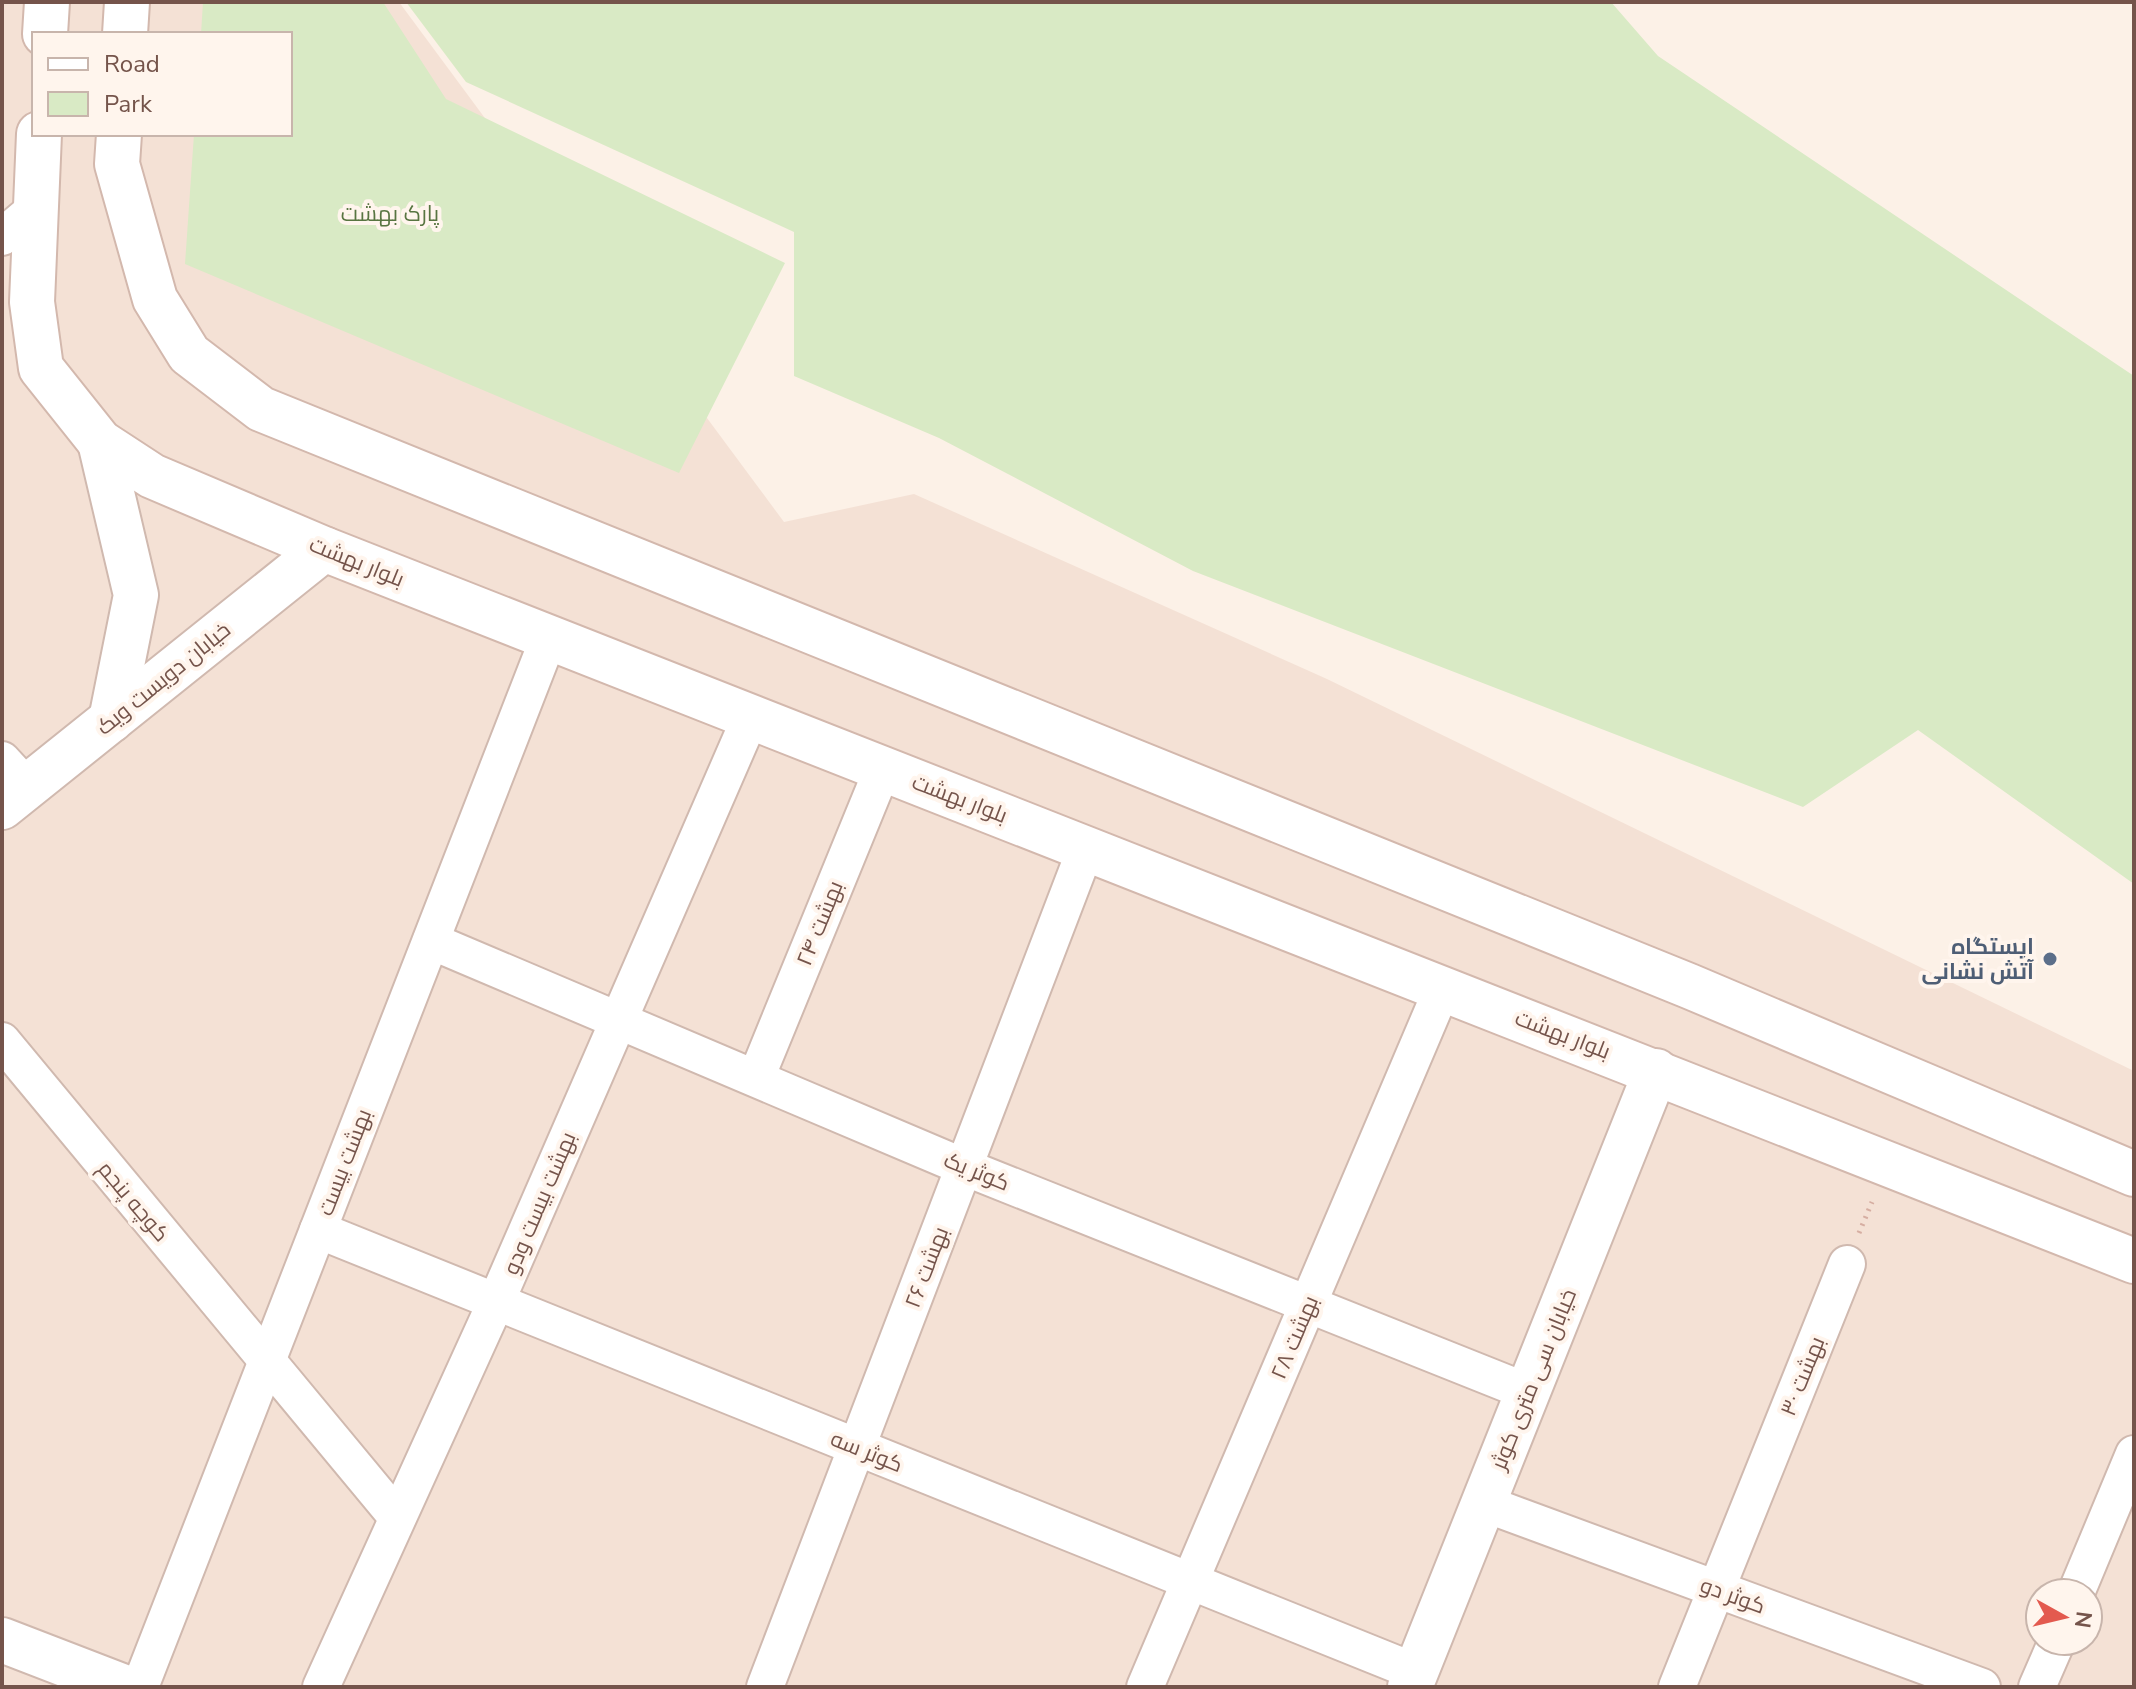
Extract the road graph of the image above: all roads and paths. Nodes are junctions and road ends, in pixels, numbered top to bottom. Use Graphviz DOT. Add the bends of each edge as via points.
graph roads {
  1 [pos="47,2"];
  2 [pos="127,2"];
  3 [pos="45,32"];
  4 [pos="125,32"];
  5 [pos="39,136"];
  6 [pos="119,136"];
  7 [pos="36,208"];
  8 [pos="2,237"];
  9 [pos="100,442"];
  10 [pos="324,549"];
  11 [pos="549,637"];
  12 [pos="751,716"];
  13 [pos="111,720"];
  14 [pos="883,768"];
  15 [pos="10,785"];
  16 [pos="1086,848"];
  17 [pos="431,941"];
  18 [pos="1443,987"];
  19 [pos="618,1020"];
  20 [pos="2,1041"];
  21 [pos="1656,1071"];
  22 [pos="756,1078"];
  23 [pos="1888,1163"];
  24 [pos="964,1167"];
  25 [pos="2134,1174"];
  26 [pos="318,1230"];
  27 [pos="2134,1261"];
  28 [pos="1847,1264"];
  29 [pos="496,1302"];
  30 [pos="1308,1304"];
  31 [pos="267,1361"];
  32 [pos="1528,1392"];
  33 [pos="857,1448"];
  34 [pos="2134,1454"];
  35 [pos="1483,1503"];
  36 [pos="396,1516"];
  37 [pos="2083,1577"];
  38 [pos="1190,1581"];
  39 [pos="1715,1589"];
  40 [pos="6,1637"];
  41 [pos="2050,1657"];
  42 [pos="1413,1680"];
  43 [pos="124,1687"];
  44 [pos="140,1687"];
  45 [pos="321,1687"];
  46 [pos="765,1687"];
  47 [pos="1145,1687"];
  48 [pos="1677,1687"];
  49 [pos="1982,1687"];
  50 [pos="2037,1687"];
  1 -- 3 [label="main road"];
  2 -- 4 [label="main road"];
  5 -- 7 [label="main road, بلوار بهشت"];
  6 -- 25 [label="main road" via="117,164 155,299 189,354 261,409 1689,986"];
  7 -- 8 [label="street"];
  7 -- 9 [label="main road, بلوار بهشت" via="32,302 41,368"];
  9 -- 10 [label="main road, بلوار بهشت" via="152,476"];
  9 -- 13 [label="main road" via="136,595"];
  10 -- 11 [label="main road, بلوار بهشت"];
  10 -- 13 [label="main road, خیابان دویست ویک"];
  11 -- 12 [label="main road, بلوار بهشت"];
  11 -- 17 [label="street, بهشت بیست"];
  12 -- 14 [label="main road, بلوار بهشت"];
  12 -- 19 [label="street, بهشت بیست ودو"];
  13 -- 15 [label="main road, خیابان دویست ویک"];
  14 -- 16 [label="main road, بلوار بهشت"];
  14 -- 22 [label="street, بهشت ۲۴"];
  16 -- 18 [label="main road, بلوار بهشت"];
  16 -- 24 [label="street, بهشت ۲۶"];
  17 -- 19 [label="street, کوثر یک"];
  17 -- 26 [label="street, بهشت بیست"];
  18 -- 21 [label="main road, بلوار بهشت"];
  18 -- 30 [label="street, بهشت ۲۸"];
  19 -- 22 [label="street, کوثر یک"];
  19 -- 29 [label="street, بهشت بیست ودو"];
  20 -- 31 [label="street, کوچه پنجم"];
  21 -- 23 [label="main road, بلوار بهشت"];
  21 -- 32 [label="main road, خیابان سی متری کوثر"];
  22 -- 24 [label="street, کوثر یک"];
  23 -- 27 [label="main road, بلوار بهشت"];
  23 -- 28 [label="path"];
  24 -- 30 [label="street, کوثر یک"];
  24 -- 33 [label="street, بهشت ۲۶"];
  26 -- 29 [label="street, کوثر سه"];
  26 -- 31 [label="street, بهشت بیست"];
  28 -- 39 [label="street, بهشت ۳۰"];
  29 -- 33 [label="street, کوثر سه"];
  29 -- 36 [label="street, بهشت بیست ودو"];
  30 -- 32 [label="street, کوثر یک"];
  30 -- 38 [label="street, بهشت ۲۸"];
  31 -- 36 [label="street, کوچه پنجم"];
  31 -- 44 [label="street, بهشت بیست"];
  32 -- 35 [label="main road, خیابان سی متری کوثر"];
  33 -- 38 [label="street, کوثر سه"];
  33 -- 46 [label="street, بهشت ۲۶"];
  34 -- 37 [label="street"];
  35 -- 39 [label="street, کوثر دو"];
  35 -- 42 [label="main road, خیابان سی متری کوثر"];
  36 -- 45 [label="street, بهشت بیست ودو"];
  38 -- 42 [label="street, کوثر سه"];
  38 -- 47 [label="street, بهشت ۲۸"];
  39 -- 48 [label="street, بهشت ۳۰"];
  39 -- 49 [label="street, کوثر دو"];
  40 -- 43 [label="main road"];
  41 -- 50 [label="street"];
}
